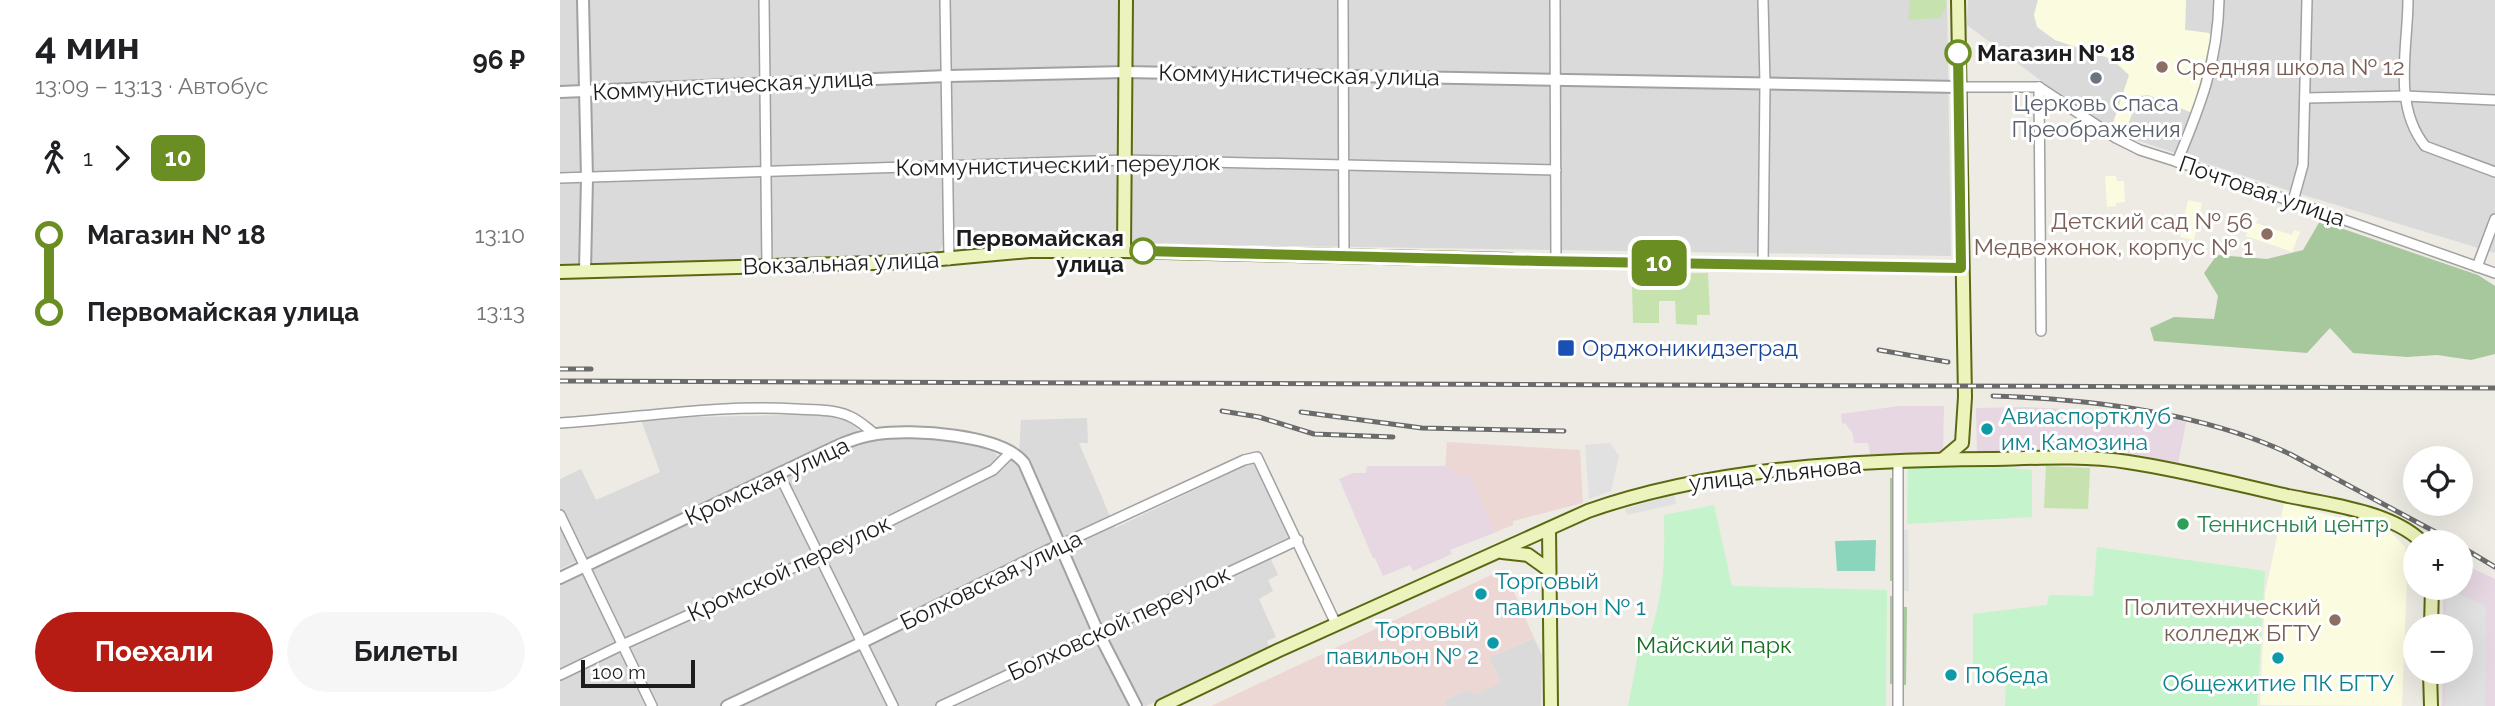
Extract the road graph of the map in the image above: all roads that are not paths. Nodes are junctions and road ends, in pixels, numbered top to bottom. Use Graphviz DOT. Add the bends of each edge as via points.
graph roads {
  1 [pos="583,0"];
  2 [pos="764,0"];
  3 [pos="945,0"];
  4 [pos="1126,0"];
  5 [pos="1343,0"];
  6 [pos="1555,0"];
  7 [pos="1763,0"];
  8 [pos="1958,0"];
  9 [pos="2219,0"];
  10 [pos="2307,0"];
  11 [pos="2408,0"];
  12 [pos="1125,72"];
  13 [pos="947,76"];
  14 [pos="1344,76"];
  15 [pos="1556,80"];
  16 [pos="766,83"];
  17 [pos="1765,84"];
  18 [pos="1959,87"];
  19 [pos="2039,87"];
  20 [pos="560,92"];
  21 [pos="585,92"];
  22 [pos="2405,96"];
  23 [pos="2305,98"];
  24 [pos="2495,100"];
  25 [pos="1125,160"];
  26 [pos="2177,162"];
  27 [pos="948,165"];
  28 [pos="1343,165"];
  29 [pos="1556,170"];
  30 [pos="766,172"];
  31 [pos="2495,172"];
  32 [pos="560,178"];
  33 [pos="587,178"];
  34 [pos="2293,201"];
  35 [pos="2495,219"];
  36 [pos="1124,251"];
  37 [pos="1344,256"];
  38 [pos="949,260"];
  39 [pos="1511,260"];
  40 [pos="1556,261"];
  41 [pos="1763,265"];
  42 [pos="767,266"];
  43 [pos="2476,267"];
  44 [pos="1961,268"];
  45 [pos="560,271"];
  46 [pos="585,271"];
  47 [pos="2495,273"];
  48 [pos="2041,331"];
  49 [pos="560,423"];
  50 [pos="876,434"];
  51 [pos="1961,444"];
  52 [pos="1011,452"];
  53 [pos="1942,459"];
  54 [pos="1976,459"];
  55 [pos="1898,461"];
  56 [pos="779,474"];
  57 [pos="560,515"];
  58 [pos="1549,529"];
  59 [pos="2403,531"];
  60 [pos="1298,541"];
  61 [pos="1060,545"];
  62 [pos="1498,552"];
  63 [pos="819,556"];
  64 [pos="584,566"];
  65 [pos="1549,570"];
  66 [pos="560,578"];
  67 [pos="1336,624"];
  68 [pos="1098,632"];
  69 [pos="861,643"];
  70 [pos="622,645"];
  71 [pos="560,675"];
  72 [pos="2430,684"];
  73 [pos="2430,703"];
  74 [pos="652,706"];
  75 [pos="727,706"];
  76 [pos="893,706"];
  77 [pos="942,706"];
  78 [pos="1136,706"];
  79 [pos="1162,706"];
  80 [pos="1551,706"];
  81 [pos="1898,706"];
  1 -- 21 [label="street"];
  2 -- 16 [label="street"];
  3 -- 13 [label="street"];
  4 -- 12 [label="main road"];
  5 -- 14 [label="street"];
  6 -- 15 [label="street"];
  7 -- 17 [label="street"];
  8 -- 18 [label="main road"];
  9 -- 26 [label="street" via="2208,80"];
  10 -- 23 [label="street"];
  11 -- 22 [label="street"];
  12 -- 13 [label="street, Коммунистическая улица"];
  12 -- 14 [label="street, Коммунистическая улица"];
  12 -- 25 [label="main road"];
  13 -- 16 [label="street, Коммунистическая улица"];
  13 -- 27 [label="street"];
  14 -- 15 [label="street, Коммунистическая улица"];
  14 -- 28 [label="street"];
  15 -- 17 [label="street, Коммунистическая улица"];
  15 -- 29 [label="street"];
  16 -- 21 [label="street, Коммунистическая улица"];
  16 -- 30 [label="street"];
  17 -- 18 [label="street, Коммунистическая улица"];
  17 -- 41 [label="street"];
  18 -- 19 [label="street, Коммунистическая улица"];
  18 -- 44 [label="main road"];
  19 -- 26 [label="street, Почтовая улица" via="2116,138"];
  19 -- 48 [label="street"];
  20 -- 21 [label="street, Коммунистическая улица"];
  21 -- 33 [label="street"];
  22 -- 23 [label="street"];
  22 -- 24 [label="street"];
  22 -- 31 [label="street" via="2425,146"];
  23 -- 34 [label="street" via="2303,165"];
  25 -- 27 [label="street, Коммунистический переулок"];
  25 -- 28 [label="street, Коммунистический переулок"];
  25 -- 36 [label="main road"];
  26 -- 34 [label="street, Почтовая улица"];
  27 -- 30 [label="street, Коммунистический переулок"];
  27 -- 38 [label="street"];
  28 -- 29 [label="street, Коммунистический переулок"];
  28 -- 37 [label="street"];
  29 -- 40 [label="street"];
  30 -- 33 [label="street, Коммунистический переулок"];
  30 -- 42 [label="street"];
  32 -- 33 [label="street, Коммунистический переулок"];
  33 -- 46 [label="street"];
  34 -- 43 [label="street, Почтовая улица"];
  35 -- 43 [label="street"];
  36 -- 37 [label="main road, Вокзальная улица"];
  36 -- 38 [label="main road, Вокзальная улица" via="1017,252"];
  37 -- 39 [label="main road, Вокзальная улица"];
  38 -- 42 [label="main road, Вокзальная улица"];
  39 -- 40 [label="street, Вокзальная улица"];
  40 -- 41 [label="street, Вокзальная улица"];
  41 -- 44 [label="street, Вокзальная улица"];
  42 -- 46 [label="main road, Вокзальная улица"];
  43 -- 47 [label="street, Почтовая улица"];
  44 -- 51 [label="main road" via="1965,397"];
  45 -- 46 [label="main road, Вокзальная улица"];
  49 -- 50 [label="street" via="768,407 847,415"];
  50 -- 52 [label="street, Кромская улица" via="962,437"];
  50 -- 56 [label="street, Кромская улица" via="841,444"];
  51 -- 53 [label="main road"];
  51 -- 54 [label="main road"];
  52 -- 61 [label="street, Кромская улица" via="1021,460"];
  52 -- 63 [label="street, Кромской переулок" via="993,470"];
  53 -- 54 [label="main road, улица Ульянова"];
  53 -- 55 [label="main road, улица Ульянова"];
  54 -- 59 [label="main road, улица Ульянова" via="2127,462 2366,513"];
  55 -- 58 [label="main road, улица Ульянова" via="1764,472 1677,485 1622,499"];
  55 -- 81 [label="street"];
  56 -- 63 [label="street"];
  56 -- 64 [label="street, Кромская улица"];
  57 -- 64 [label="street"];
  58 -- 62 [label="main road, улица Ульянова"];
  58 -- 65 [label="main road"];
  60 -- 61 [label="street, Болховская улица" via="1257,457"];
  60 -- 67 [label="street"];
  60 -- 68 [label="street, Болховской переулок"];
  61 -- 68 [label="street"];
  61 -- 69 [label="street, Болховская улица"];
  62 -- 65 [label="main road" via="1528,555"];
  62 -- 67 [label="main road, улица Ульянова"];
  63 -- 69 [label="street"];
  63 -- 70 [label="street, Кромской переулок"];
  64 -- 66 [label="street, Кромская улица"];
  64 -- 70 [label="street"];
  65 -- 80 [label="main road"];
  67 -- 79 [label="main road, улица Ульянова"];
  68 -- 77 [label="street, Болховской переулок"];
  68 -- 78 [label="street"];
  69 -- 75 [label="street, Болховская улица"];
  69 -- 76 [label="street"];
  70 -- 71 [label="street, Кромской переулок"];
  70 -- 74 [label="street"];
  72 -- 73 [label="main road"];
}
